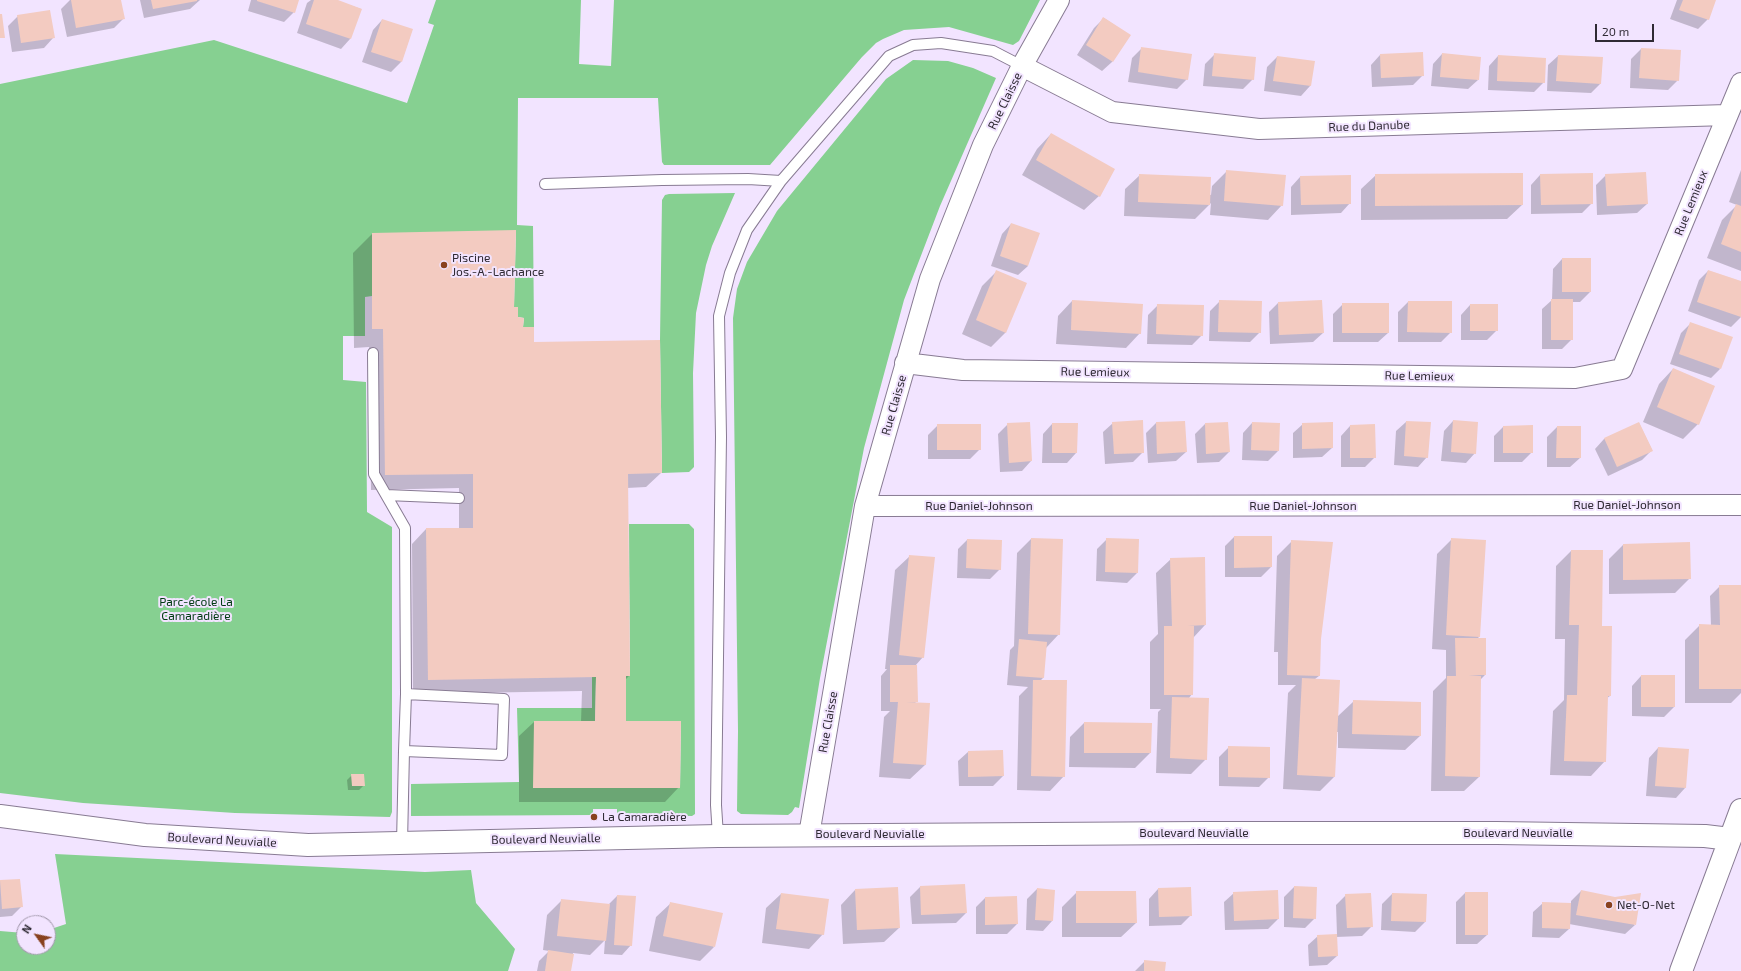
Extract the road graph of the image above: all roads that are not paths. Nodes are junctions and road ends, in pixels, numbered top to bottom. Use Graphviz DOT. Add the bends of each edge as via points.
graph roads {
  1 [pos="1059,0"];
  2 [pos="1022,66"];
  3 [pos="1741,84"];
  4 [pos="1727,116"];
  5 [pos="781,181"];
  6 [pos="545,184"];
  7 [pos="373,352"];
  8 [pos="905,363"];
  9 [pos="386,495"];
  10 [pos="459,498"];
  11 [pos="1741,505"];
  12 [pos="865,506"];
  13 [pos="406,694"];
  14 [pos="404,751"];
  15 [pos="1741,810"];
  16 [pos="0,816"];
  17 [pos="809,835"];
  18 [pos="718,836"];
  19 [pos="1736,841"];
  20 [pos="402,843"];
  21 [pos="1681,971"];
  1 -- 2 [label="street, Rue Claisse"];
  2 -- 4 [label="street, Rue du Danube" via="1112,112 1259,129"];
  2 -- 5 [label="lane" via="993,51 941,43 913,44 888,56"];
  2 -- 8 [label="street, Rue Claisse" via="977,160 930,279"];
  3 -- 4 [label="street, Rue Lemieux"];
  4 -- 8 [label="street, Rue Lemieux" via="1622,369 1575,378 963,370"];
  5 -- 6 [label="lane" via="662,180"];
  5 -- 18 [label="lane" via="747,230 730,273 719,316 721,437 716,805"];
  7 -- 9 [label="lane" via="374,474"];
  8 -- 12 [label="street, Rue Claisse"];
  9 -- 10 [label="lane"];
  9 -- 13 [label="lane" via="406,528"];
  11 -- 12 [label="street, Rue Daniel-Johnson"];
  12 -- 17 [label="street, Rue Claisse"];
  13 -- 14 [label="lane"];
  13 -- 14 [label="lane" via="504,699 502,755"];
  14 -- 20 [label="lane"];
  15 -- 19 [label="main road"];
  16 -- 20 [label="main road, Boulevard Neuvialle" via="145,835 308,845"];
  17 -- 18 [label="main road, Boulevard Neuvialle"];
  17 -- 19 [label="main road, Boulevard Neuvialle" via="1496,833 1705,836"];
  18 -- 20 [label="main road, Boulevard Neuvialle"];
  19 -- 21 [label="main road"];
}
